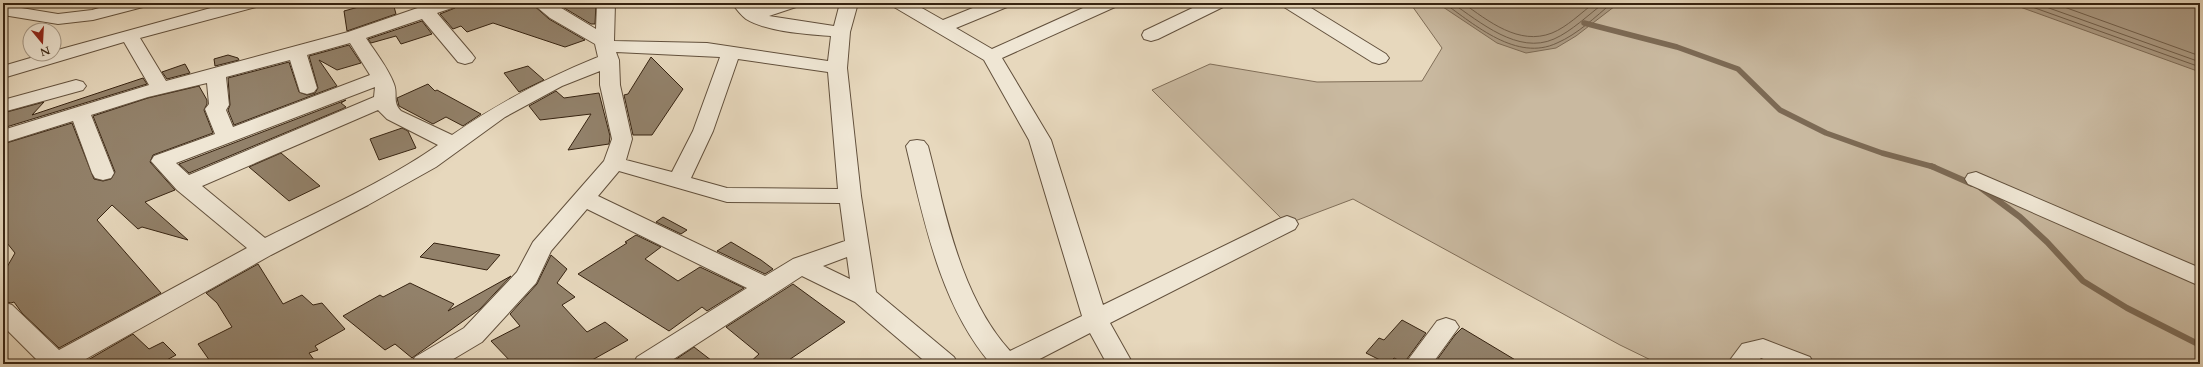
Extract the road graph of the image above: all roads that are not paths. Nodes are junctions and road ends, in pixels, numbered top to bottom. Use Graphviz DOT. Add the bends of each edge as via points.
graph roads {
  1 [pos="136,3"];
  2 [pos="250,3"];
  3 [pos="449,3"];
  4 [pos="541,3"];
  5 [pos="606,3"];
  6 [pos="790,3"];
  7 [pos="849,3"];
  8 [pos="900,3"];
  9 [pos="1001,3"];
  10 [pos="1109,3"];
  11 [pos="1217,3"];
  12 [pos="1290,3"];
  13 [pos="747,9"];
  14 [pos="3,10"];
  15 [pos="425,11"];
  16 [pos="943,27"];
  17 [pos="841,32"];
  18 [pos="129,35"];
  19 [pos="1151,35"];
  20 [pos="355,36"];
  21 [pos="606,49"];
  22 [pos="297,52"];
  23 [pos="731,52"];
  24 [pos="991,56"];
  25 [pos="464,58"];
  26 [pos="1379,58"];
  27 [pos="837,68"];
  28 [pos="3,72"];
  29 [pos="216,74"];
  30 [pos="381,78"];
  31 [pos="76,86"];
  32 [pos="307,88"];
  33 [pos="161,89"];
  34 [pos="385,100"];
  35 [pos="3,106"];
  36 [pos="80,113"];
  37 [pos="227,136"];
  38 [pos="3,137"];
  39 [pos="453,144"];
  40 [pos="917,146"];
  41 [pos="614,163"];
  42 [pos="103,173"];
  43 [pos="1976,179"];
  44 [pos="680,181"];
  45 [pos="185,184"];
  46 [pos="850,196"];
  47 [pos="584,199"];
  48 [pos="1287,224"];
  49 [pos="857,245"];
  50 [pos="263,249"];
  51 [pos="801,265"];
  52 [pos="2200,278"];
  53 [pos="766,287"];
  54 [pos="864,296"];
  55 [pos="3,311"];
  56 [pos="1096,320"];
  57 [pos="1446,327"];
  58 [pos="935,361"];
  59 [pos="57,364"];
  60 [pos="424,364"];
  61 [pos="646,364"];
  62 [pos="1006,364"];
  63 [pos="1120,364"];
  64 [pos="1418,364"];
  65 [pos="1740,364"];
  66 [pos="1801,364"];
  1 -- 14 [label="street" via="93,15 58,19"];
  2 -- 18 [label="street"];
  3 -- 15 [label="street"];
  4 -- 21 [label="street"];
  5 -- 21 [label="street"];
  6 -- 13 [label="street"];
  7 -- 17 [label="street"];
  8 -- 16 [label="street"];
  9 -- 16 [label="street"];
  10 -- 24 [label="street"];
  11 -- 19 [label="street"];
  12 -- 26 [label="street"];
  13 -- 17 [label="street" via="798,27"];
  15 -- 20 [label="street"];
  15 -- 25 [label="street"];
  16 -- 24 [label="street"];
  17 -- 27 [label="street"];
  18 -- 28 [label="street"];
  18 -- 33 [label="street"];
  20 -- 22 [label="street"];
  20 -- 30 [label="street"];
  21 -- 23 [label="street" via="707,49"];
  21 -- 39 [label="street" via="555,82 498,113"];
  21 -- 41 [label="street" via="610,85 622,138"];
  22 -- 29 [label="street"];
  22 -- 32 [label="street"];
  23 -- 27 [label="street"];
  23 -- 44 [label="street" via="703,131"];
  24 -- 56 [label="street" via="1040,140"];
  27 -- 46 [label="street"];
  29 -- 33 [label="street"];
  29 -- 37 [label="street" via="219,104 215,109"];
  30 -- 34 [label="street" via="385,86"];
  30 -- 37 [label="street"];
  31 -- 35 [label="street"];
  33 -- 36 [label="street"];
  34 -- 39 [label="street" via="387,108 394,115"];
  34 -- 45 [label="street"];
  36 -- 38 [label="street"];
  36 -- 42 [label="street"];
  37 -- 45 [label="street" via="162,161"];
  39 -- 50 [label="street" via="428,162 360,200"];
  40 -- 62 [label="street" via="942,244 961,292 985,338"];
  41 -- 44 [label="street"];
  41 -- 47 [label="street"];
  43 -- 52 [label="street"];
  44 -- 46 [label="street" via="727,195"];
  45 -- 50 [label="street"];
  46 -- 49 [label="street"];
  47 -- 53 [label="street"];
  47 -- 60 [label="street" via="541,248 527,277 473,335"];
  48 -- 56 [label="street" via="1198,266"];
  49 -- 51 [label="street"];
  49 -- 54 [label="street"];
  50 -- 59 [label="street"];
  51 -- 53 [label="street"];
  51 -- 54 [label="street"];
  53 -- 61 [label="street"];
  54 -- 58 [label="street"];
  55 -- 59 [label="street"];
  56 -- 62 [label="street"];
  56 -- 63 [label="street"];
  57 -- 64 [label="street"];
  65 -- 66 [label="street" via="1751,351 1763,348"];
}
